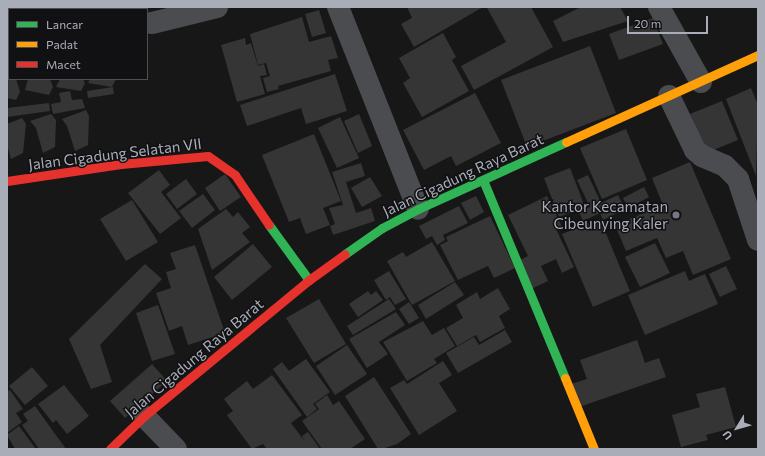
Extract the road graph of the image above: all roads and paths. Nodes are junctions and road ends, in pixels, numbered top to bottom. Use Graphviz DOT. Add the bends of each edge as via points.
graph roads {
  1 [pos="217,7"];
  2 [pos="338,7"];
  3 [pos="659,7"];
  4 [pos="152,23"];
  5 [pos="758,55"];
  6 [pos="701,82"];
  7 [pos="669,96"];
  8 [pos="483,180"];
  9 [pos="7,181"];
  10 [pos="418,209"];
  11 [pos="758,240"];
  12 [pos="309,280"];
  13 [pos="144,416"];
  14 [pos="110,449"];
  15 [pos="176,449"];
  16 [pos="594,449"];
  1 -- 4 [label="street"];
  2 -- 10 [label="street"];
  3 -- 6 [label="street"];
  5 -- 6 [label="street, Jalan Cigadung Raya Barat"];
  6 -- 7 [label="street, Jalan Cigadung Raya Barat"];
  7 -- 8 [label="street, Jalan Cigadung Raya Barat"];
  7 -- 11 [label="street" via="694,150 725,166 738,179"];
  8 -- 10 [label="street, Jalan Cigadung Raya Barat"];
  8 -- 16 [label="street"];
  9 -- 12 [label="street, Jalan Cigadung Selatan VII" via="121,164 208,156 235,175"];
  10 -- 12 [label="street, Jalan Cigadung Raya Barat" via="382,228"];
  12 -- 13 [label="street, Jalan Cigadung Raya Barat"];
  13 -- 14 [label="street, Jalan Cigadung Raya Barat"];
  13 -- 15 [label="street"];
}
